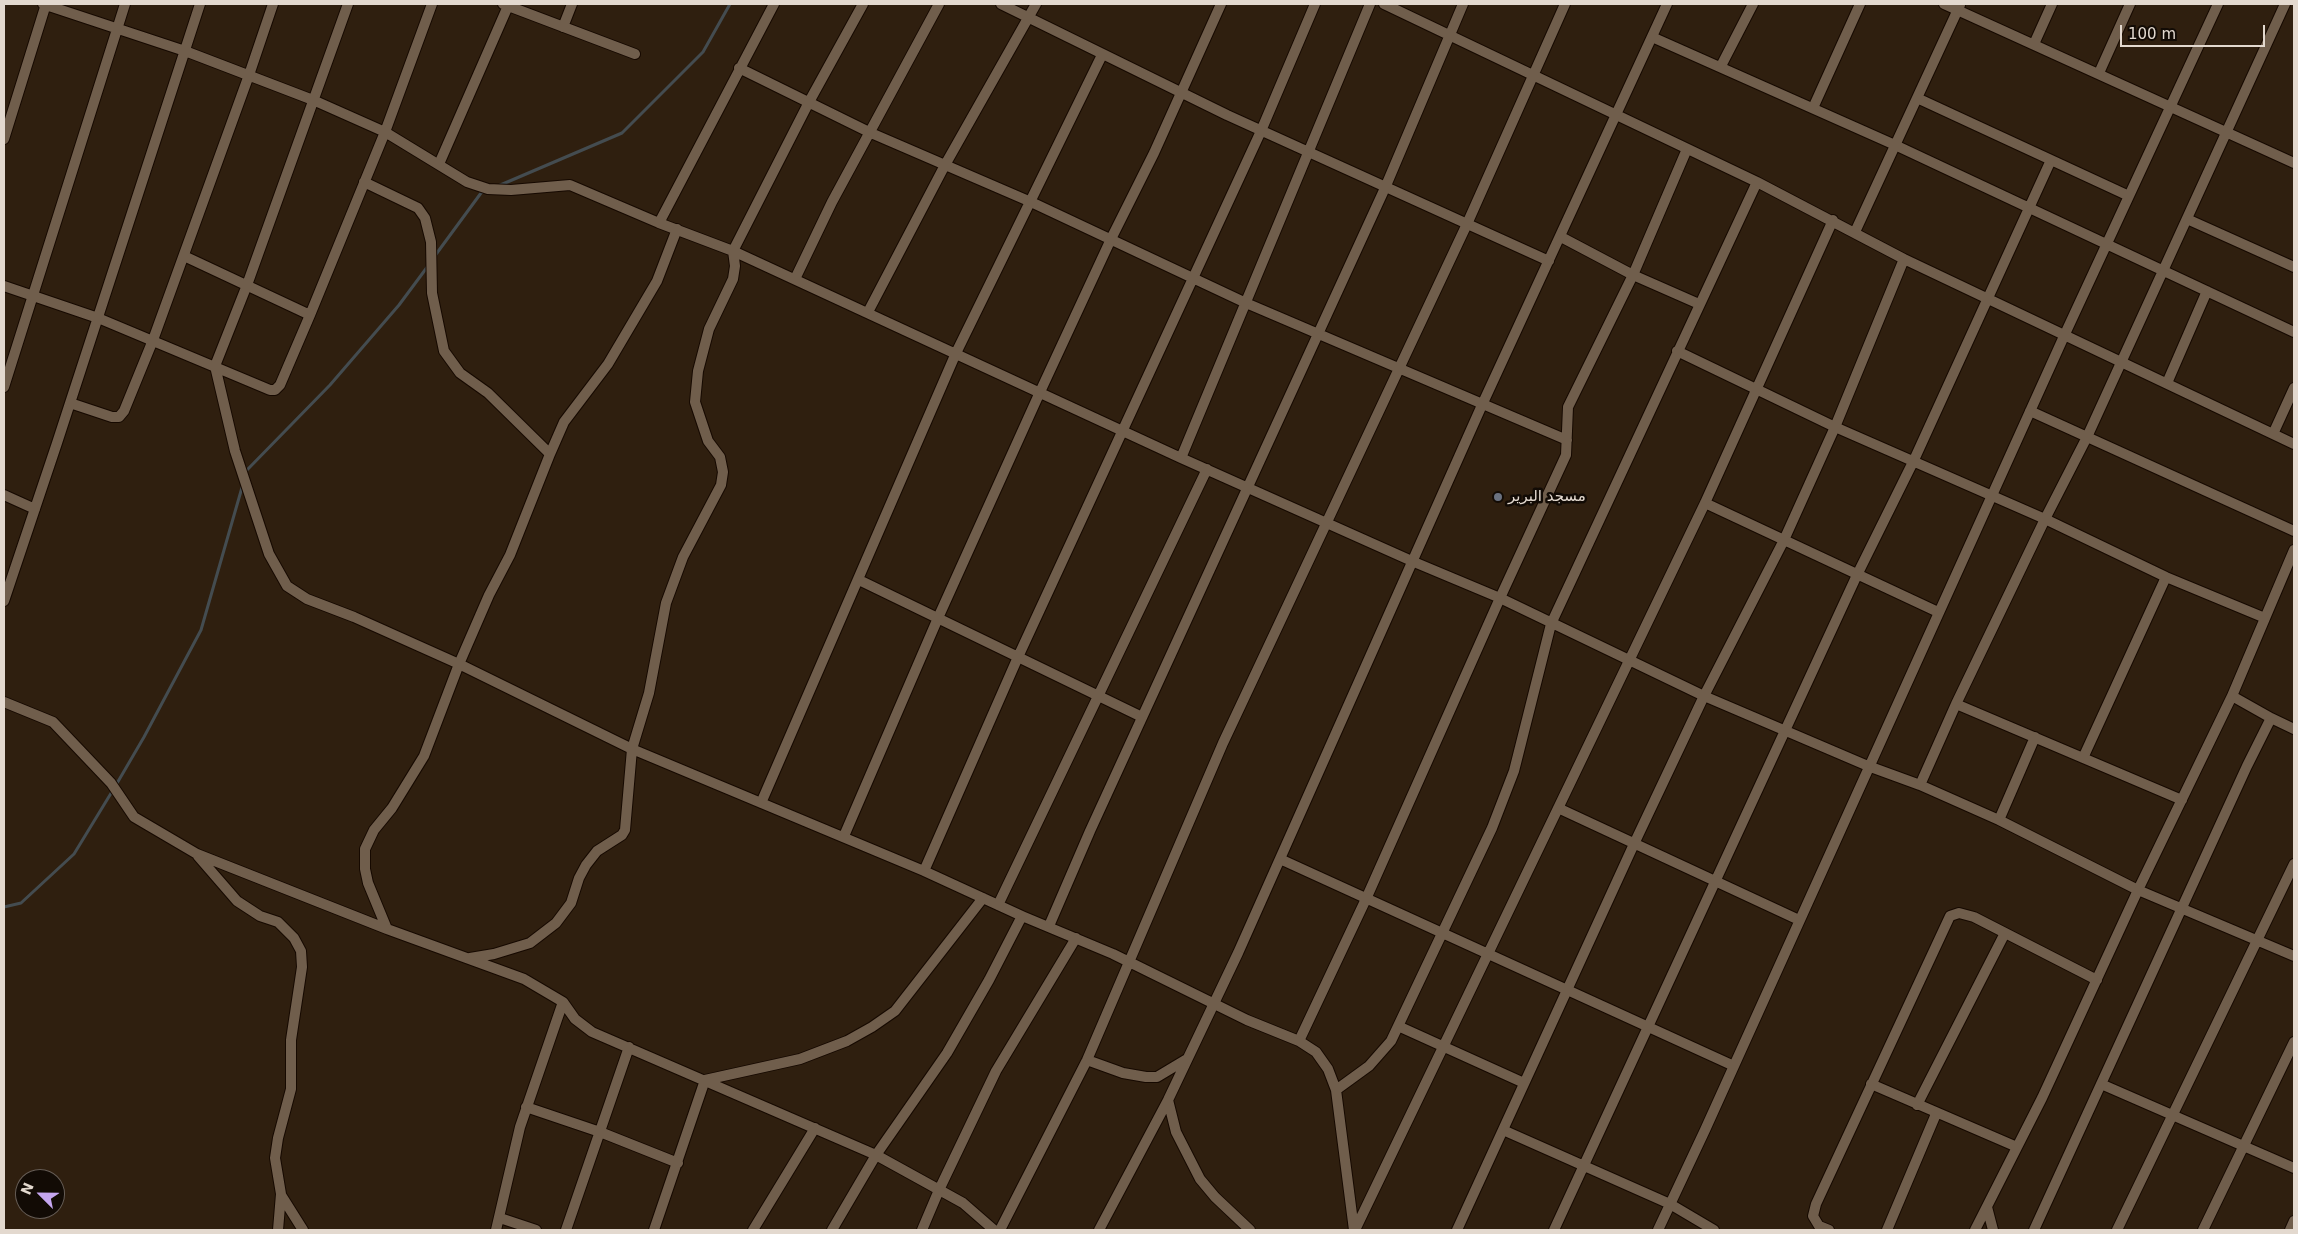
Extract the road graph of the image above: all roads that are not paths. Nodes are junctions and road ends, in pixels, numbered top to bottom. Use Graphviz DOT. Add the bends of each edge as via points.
graph roads {
  1 [pos="45,4"];
  2 [pos="125,4"];
  3 [pos="200,4"];
  4 [pos="273,4"];
  5 [pos="348,4"];
  6 [pos="432,4"];
  7 [pos="572,4"];
  8 [pos="774,4"];
  9 [pos="863,4"];
  10 [pos="939,4"];
  11 [pos="1001,4"];
  12 [pos="1036,4"];
  13 [pos="1221,4"];
  14 [pos="1315,4"];
  15 [pos="1370,4"];
  16 [pos="1384,4"];
  17 [pos="1463,4"];
  18 [pos="1565,4"];
  19 [pos="1667,4"];
  20 [pos="1753,4"];
  21 [pos="1860,4"];
  22 [pos="1944,4"];
  23 [pos="2052,4"];
  24 [pos="2130,4"];
  25 [pos="2218,4"];
  26 [pos="2285,4"];
  27 [pos="506,5"];
  28 [pos="1959,7"];
  29 [pos="1029,18"];
  30 [pos="563,27"];
  31 [pos="117,29"];
  32 [pos="1450,35"];
  33 [pos="1652,37"];
  34 [pos="2034,44"];
  35 [pos="185,51"];
  36 [pos="634,54"];
  37 [pos="1102,54"];
  38 [pos="1721,66"];
  39 [pos="739,68"];
  40 [pos="2099,73"];
  41 [pos="249,75"];
  42 [pos="1534,76"];
  43 [pos="1181,93"];
  44 [pos="1917,98"];
  45 [pos="313,100"];
  46 [pos="809,102"];
  47 [pos="2171,107"];
  48 [pos="1813,108"];
  49 [pos="1617,115"];
  50 [pos="1261,131"];
  51 [pos="385,132"];
  52 [pos="2226,132"];
  53 [pos="870,133"];
  54 [pos="4,139"];
  55 [pos="1895,145"];
  56 [pos="1688,149"];
  57 [pos="1308,151"];
  58 [pos="2051,160"];
  59 [pos="2294,163"];
  60 [pos="439,164"];
  61 [pos="944,165"];
  62 [pos="364,182"];
  63 [pos="1757,182"];
  64 [pos="1385,188"];
  65 [pos="2129,196"];
  66 [pos="1031,202"];
  67 [pos="2029,208"];
  68 [pos="1833,220"];
  69 [pos="2187,220"];
  70 [pos="659,223"];
  71 [pos="1467,224"];
  72 [pos="677,229"];
  73 [pos="1855,232"];
  74 [pos="1561,237"];
  75 [pos="1111,239"];
  76 [pos="2107,244"];
  77 [pos="733,251"];
  78 [pos="184,256"];
  79 [pos="1904,259"];
  80 [pos="1549,261"];
  81 [pos="2294,267"];
  82 [pos="2163,270"];
  83 [pos="1633,274"];
  84 [pos="1194,278"];
  85 [pos="795,279"];
  86 [pos="246,285"];
  87 [pos="4,286"];
  88 [pos="2207,291"];
  89 [pos="32,296"];
  90 [pos="1989,298"];
  91 [pos="1246,303"];
  92 [pos="1699,304"];
  93 [pos="868,312"];
  94 [pos="310,315"];
  95 [pos="98,318"];
  96 [pos="2294,332"];
  97 [pos="1317,334"];
  98 [pos="2065,334"];
  99 [pos="153,340"];
  100 [pos="1677,351"];
  101 [pos="956,353"];
  102 [pos="2122,361"];
  103 [pos="215,366"];
  104 [pos="1398,369"];
  105 [pos="2167,383"];
  106 [pos="4,386"];
  107 [pos="1758,388"];
  108 [pos="2294,388"];
  109 [pos="1040,392"];
  110 [pos="70,403"];
  111 [pos="1482,405"];
  112 [pos="2030,411"];
  113 [pos="1835,427"];
  114 [pos="1122,430"];
  115 [pos="2272,434"];
  116 [pos="2087,437"];
  117 [pos="1567,440"];
  118 [pos="2294,444"];
  119 [pos="550,454"];
  120 [pos="1181,458"];
  121 [pos="1914,460"];
  122 [pos="1207,469"];
  123 [pos="1247,488"];
  124 [pos="4,495"];
  125 [pos="1991,496"];
  126 [pos="1705,503"];
  127 [pos="35,509"];
  128 [pos="2045,519"];
  129 [pos="1327,524"];
  130 [pos="2294,531"];
  131 [pos="1784,540"];
  132 [pos="2294,550"];
  133 [pos="1414,562"];
  134 [pos="1857,575"];
  135 [pos="2166,577"];
  136 [pos="859,580"];
  137 [pos="1500,598"];
  138 [pos="4,600"];
  139 [pos="1938,612"];
  140 [pos="938,618"];
  141 [pos="2265,618"];
  142 [pos="1551,624"];
  143 [pos="1018,657"];
  144 [pos="1629,660"];
  145 [pos="459,664"];
  146 [pos="1097,695"];
  147 [pos="1704,696"];
  148 [pos="2232,696"];
  149 [pos="4,702"];
  150 [pos="1956,704"];
  151 [pos="1142,717"];
  152 [pos="2271,718"];
  153 [pos="2294,729"];
  154 [pos="1785,730"];
  155 [pos="2035,737"];
  156 [pos="632,749"];
  157 [pos="2083,758"];
  158 [pos="1868,766"];
  159 [pos="1920,785"];
  160 [pos="2182,800"];
  161 [pos="761,803"];
  162 [pos="1558,808"];
  163 [pos="1999,820"];
  164 [pos="844,836"];
  165 [pos="1634,844"];
  166 [pos="197,854"];
  167 [pos="1280,859"];
  168 [pos="2294,864"];
  169 [pos="924,871"];
  170 [pos="1714,880"];
  171 [pos="2138,890"];
  172 [pos="983,898"];
  173 [pos="1366,899"];
  174 [pos="998,905"];
  175 [pos="2183,908"];
  176 [pos="1022,916"];
  177 [pos="1799,920"];
  178 [pos="1049,926"];
  179 [pos="387,930"];
  180 [pos="1442,933"];
  181 [pos="2005,933"];
  182 [pos="1076,938"];
  183 [pos="2258,941"];
  184 [pos="1489,953"];
  185 [pos="2294,956"];
  186 [pos="468,958"];
  187 [pos="1128,961"];
  188 [pos="2097,980"];
  189 [pos="1567,990"];
  190 [pos="563,1002"];
  191 [pos="1213,1003"];
  192 [pos="1398,1026"];
  193 [pos="1648,1028"];
  194 [pos="1299,1041"];
  195 [pos="2294,1042"];
  196 [pos="1444,1047"];
  197 [pos="629,1048"];
  198 [pos="1187,1059"];
  199 [pos="1086,1060"];
  200 [pos="1734,1066"];
  201 [pos="705,1080"];
  202 [pos="1524,1084"];
  203 [pos="1871,1084"];
  204 [pos="2101,1084"];
  205 [pos="1336,1090"];
  206 [pos="1168,1100"];
  207 [pos="1917,1105"];
  208 [pos="526,1107"];
  209 [pos="1936,1114"];
  210 [pos="2174,1116"];
  211 [pos="815,1128"];
  212 [pos="1503,1130"];
  213 [pos="600,1132"];
  214 [pos="2017,1147"];
  215 [pos="2242,1147"];
  216 [pos="876,1155"];
  217 [pos="678,1163"];
  218 [pos="1584,1165"];
  219 [pos="2294,1168"];
  220 [pos="939,1190"];
  221 [pos="281,1194"];
  222 [pos="1670,1204"];
  223 [pos="1987,1207"];
  224 [pos="500,1218"];
  225 [pos="2294,1221"];
  226 [pos="278,1230"];
  227 [pos="303,1230"];
  228 [pos="496,1230"];
  229 [pos="536,1230"];
  230 [pos="566,1230"];
  231 [pos="654,1230"];
  232 [pos="753,1230"];
  233 [pos="832,1230"];
  234 [pos="922,1230"];
  235 [pos="994,1230"];
  236 [pos="1000,1230"];
  237 [pos="1099,1230"];
  238 [pos="1250,1230"];
  239 [pos="1354,1230"];
  240 [pos="1457,1230"];
  241 [pos="1554,1230"];
  242 [pos="1658,1230"];
  243 [pos="1714,1230"];
  244 [pos="1829,1230"];
  245 [pos="1887,1230"];
  246 [pos="1976,1230"];
  247 [pos="1993,1230"];
  248 [pos="2034,1230"];
  249 [pos="2117,1230"];
  250 [pos="2203,1230"];
  251 [pos="2290,1230"];
  1 -- 31 [label="street"];
  1 -- 54 [label="street"];
  2 -- 31 [label="street"];
  3 -- 35 [label="street"];
  4 -- 41 [label="street"];
  5 -- 45 [label="street"];
  6 -- 51 [label="street"];
  7 -- 30 [label="street"];
  8 -- 39 [label="street"];
  9 -- 46 [label="street"];
  10 -- 53 [label="street"];
  11 -- 29 [label="street"];
  12 -- 29 [label="street"];
  13 -- 43 [label="street"];
  14 -- 50 [label="street"];
  15 -- 57 [label="street"];
  16 -- 32 [label="street"];
  17 -- 32 [label="street"];
  18 -- 42 [label="street"];
  19 -- 33 [label="street"];
  20 -- 38 [label="street"];
  21 -- 48 [label="street"];
  22 -- 28 [label="street"];
  23 -- 34 [label="street"];
  24 -- 40 [label="street"];
  25 -- 47 [label="street"];
  26 -- 52 [label="street"];
  27 -- 30 [label="street"];
  27 -- 60 [label="street"];
  28 -- 34 [label="street"];
  28 -- 44 [label="street"];
  29 -- 37 [label="street"];
  29 -- 61 [label="street"];
  30 -- 36 [label="street"];
  31 -- 35 [label="street"];
  31 -- 89 [label="street"];
  32 -- 42 [label="street"];
  32 -- 64 [label="street"];
  33 -- 38 [label="street"];
  33 -- 49 [label="street"];
  34 -- 40 [label="street"];
  35 -- 41 [label="street"];
  35 -- 95 [label="street"];
  37 -- 43 [label="street"];
  37 -- 66 [label="street"];
  38 -- 48 [label="street"];
  39 -- 46 [label="street"];
  39 -- 70 [label="street"];
  40 -- 47 [label="street"];
  41 -- 45 [label="street"];
  41 -- 78 [label="street"];
  42 -- 49 [label="street"];
  42 -- 71 [label="street"];
  43 -- 50 [label="street"];
  43 -- 75 [label="street"];
  44 -- 55 [label="street"];
  44 -- 58 [label="street"];
  45 -- 51 [label="street"];
  45 -- 86 [label="street"];
  46 -- 53 [label="street"];
  46 -- 77 [label="street"];
  47 -- 52 [label="street"];
  47 -- 65 [label="street"];
  48 -- 55 [label="street"];
  49 -- 56 [label="street"];
  49 -- 74 [label="street"];
  50 -- 57 [label="street"];
  50 -- 84 [label="street"];
  51 -- 60 [label="street"];
  51 -- 62 [label="street"];
  52 -- 59 [label="street"];
  52 -- 69 [label="street"];
  53 -- 61 [label="street"];
  53 -- 85 [label="street"];
  55 -- 67 [label="street"];
  55 -- 73 [label="street"];
  56 -- 63 [label="street"];
  56 -- 83 [label="street"];
  57 -- 64 [label="street"];
  57 -- 91 [label="street"];
  58 -- 65 [label="street"];
  58 -- 67 [label="street"];
  60 -- 70 [label="street" via="467,182 488,189 528,190 570,185"];
  61 -- 66 [label="street"];
  61 -- 93 [label="street"];
  62 -- 94 [label="street"];
  62 -- 119 [label="street" via="402,198 418,208 425,218 431,242 432,293 444,351 460,373 488,393"];
  63 -- 68 [label="street"];
  63 -- 92 [label="street"];
  64 -- 71 [label="street"];
  64 -- 97 [label="street"];
  65 -- 76 [label="street"];
  66 -- 75 [label="street"];
  66 -- 101 [label="street"];
  67 -- 76 [label="street"];
  67 -- 90 [label="street"];
  68 -- 73 [label="street"];
  68 -- 107 [label="street"];
  69 -- 81 [label="street"];
  69 -- 82 [label="street"];
  70 -- 72 [label="street"];
  71 -- 80 [label="street"];
  71 -- 104 [label="street"];
  72 -- 77 [label="street"];
  72 -- 119 [label="street" via="658,281 608,364 564,422"];
  73 -- 79 [label="street"];
  74 -- 80 [label="street"];
  74 -- 83 [label="street"];
  75 -- 84 [label="street"];
  75 -- 109 [label="street"];
  76 -- 82 [label="street"];
  76 -- 98 [label="street"];
  77 -- 85 [label="street"];
  77 -- 156 [label="street" via="736,266 733,279 709,329 698,371 695,402 708,440 720,457 721,485 683,556 666,603 649,694"];
  78 -- 86 [label="street"];
  78 -- 99 [label="street"];
  79 -- 90 [label="street"];
  79 -- 113 [label="street"];
  80 -- 111 [label="street"];
  82 -- 88 [label="street"];
  82 -- 102 [label="street"];
  83 -- 92 [label="street"];
  83 -- 117 [label="street" via="1568,408"];
  84 -- 91 [label="street"];
  84 -- 114 [label="street"];
  85 -- 93 [label="street"];
  86 -- 94 [label="street"];
  86 -- 103 [label="street"];
  87 -- 89 [label="street"];
  88 -- 96 [label="street"];
  88 -- 105 [label="street"];
  89 -- 95 [label="street"];
  89 -- 106 [label="street"];
  90 -- 98 [label="street"];
  90 -- 121 [label="street"];
  91 -- 97 [label="street"];
  91 -- 120 [label="street"];
  92 -- 100 [label="street"];
  93 -- 101 [label="street"];
  94 -- 103 [label="street" via="276,390"];
  95 -- 99 [label="street"];
  95 -- 110 [label="street"];
  97 -- 104 [label="street"];
  97 -- 123 [label="street"];
  98 -- 102 [label="street"];
  98 -- 112 [label="street"];
  99 -- 103 [label="street"];
  99 -- 110 [label="street" via="119,417"];
  100 -- 107 [label="street"];
  100 -- 142 [label="street"];
  101 -- 109 [label="street"];
  101 -- 136 [label="street"];
  102 -- 105 [label="street"];
  102 -- 116 [label="street"];
  103 -- 145 [label="street" via="235,451 269,554 287,586 307,599"];
  104 -- 111 [label="street"];
  104 -- 129 [label="street"];
  105 -- 115 [label="street"];
  107 -- 113 [label="street"];
  107 -- 126 [label="street"];
  108 -- 115 [label="street"];
  109 -- 114 [label="street"];
  109 -- 140 [label="street"];
  110 -- 127 [label="street"];
  111 -- 117 [label="street"];
  111 -- 133 [label="street"];
  112 -- 116 [label="street"];
  112 -- 125 [label="street"];
  113 -- 121 [label="street"];
  113 -- 131 [label="street"];
  114 -- 120 [label="street"];
  114 -- 143 [label="street"];
  115 -- 118 [label="street"];
  116 -- 128 [label="street"];
  116 -- 130 [label="street"];
  117 -- 137 [label="street" via="1566,455"];
  119 -- 145 [label="street" via="510,555"];
  120 -- 122 [label="street"];
  121 -- 125 [label="street"];
  121 -- 134 [label="street"];
  122 -- 123 [label="street"];
  122 -- 146 [label="street"];
  123 -- 129 [label="street"];
  123 -- 151 [label="street"];
  124 -- 127 [label="street"];
  125 -- 128 [label="street"];
  125 -- 139 [label="street"];
  126 -- 131 [label="street"];
  126 -- 144 [label="street"];
  127 -- 138 [label="street"];
  128 -- 135 [label="street"];
  128 -- 150 [label="street"];
  129 -- 133 [label="street"];
  129 -- 187 [label="street" via="1223,743"];
  131 -- 134 [label="street"];
  131 -- 147 [label="street"];
  132 -- 141 [label="street"];
  133 -- 137 [label="street"];
  133 -- 167 [label="street"];
  134 -- 139 [label="street"];
  134 -- 154 [label="street"];
  135 -- 141 [label="street"];
  135 -- 157 [label="street"];
  136 -- 140 [label="street"];
  136 -- 161 [label="street"];
  137 -- 142 [label="street"];
  137 -- 173 [label="street"];
  139 -- 158 [label="street"];
  140 -- 143 [label="street"];
  140 -- 164 [label="street"];
  141 -- 148 [label="street"];
  142 -- 144 [label="street"];
  142 -- 180 [label="street" via="1514,771 1492,828"];
  143 -- 146 [label="street"];
  143 -- 169 [label="street"];
  144 -- 147 [label="street"];
  144 -- 162 [label="street"];
  145 -- 156 [label="street"];
  145 -- 179 [label="street" via="424,756 365,848 368,883"];
  146 -- 151 [label="street"];
  146 -- 174 [label="street"];
  147 -- 154 [label="street"];
  147 -- 165 [label="street"];
  148 -- 152 [label="street"];
  148 -- 160 [label="street"];
  149 -- 166 [label="street" via="53,722 111,783 134,817"];
  150 -- 155 [label="street"];
  150 -- 159 [label="street"];
  151 -- 178 [label="street"];
  152 -- 153 [label="street"];
  152 -- 175 [label="street"];
  154 -- 158 [label="street"];
  154 -- 170 [label="street"];
  155 -- 157 [label="street"];
  155 -- 163 [label="street"];
  156 -- 161 [label="street"];
  156 -- 186 [label="street" via="625,830 596,851 579,878 571,903 556,923 530,942 494,954"];
  157 -- 160 [label="street"];
  158 -- 159 [label="street"];
  158 -- 177 [label="street"];
  159 -- 163 [label="street"];
  160 -- 171 [label="street"];
  161 -- 164 [label="street"];
  162 -- 165 [label="street"];
  162 -- 184 [label="street"];
  163 -- 171 [label="street"];
  164 -- 169 [label="street"];
  165 -- 170 [label="street"];
  165 -- 189 [label="street"];
  166 -- 179 [label="street"];
  166 -- 221 [label="street" via="237,902 278,922 294,938 301,951 302,967 291,1040 291,1089 275,1158"];
  167 -- 173 [label="street"];
  167 -- 191 [label="street"];
  168 -- 183 [label="street"];
  169 -- 172 [label="street"];
  170 -- 177 [label="street"];
  170 -- 193 [label="street"];
  171 -- 175 [label="street"];
  171 -- 188 [label="street"];
  172 -- 174 [label="street"];
  172 -- 201 [label="street" via="895,1011 872,1028 800,1059"];
  173 -- 180 [label="street"];
  173 -- 194 [label="street"];
  174 -- 176 [label="street"];
  175 -- 183 [label="street"];
  175 -- 204 [label="street"];
  176 -- 178 [label="street"];
  176 -- 216 [label="street" via="947,1053"];
  177 -- 200 [label="street"];
  178 -- 182 [label="street"];
  179 -- 186 [label="street"];
  180 -- 184 [label="street"];
  180 -- 192 [label="street"];
  181 -- 188 [label="street"];
  181 -- 203 [label="street" via="1959,912 1950,916"];
  181 -- 207 [label="street"];
  182 -- 187 [label="street"];
  182 -- 220 [label="street" via="996,1072"];
  183 -- 185 [label="street"];
  183 -- 210 [label="street"];
  184 -- 189 [label="street"];
  184 -- 196 [label="street"];
  186 -- 190 [label="street" via="524,979"];
  187 -- 191 [label="street"];
  187 -- 199 [label="street"];
  188 -- 214 [label="street"];
  189 -- 193 [label="street"];
  189 -- 202 [label="street"];
  190 -- 197 [label="street" via="592,1032"];
  190 -- 208 [label="street"];
  191 -- 194 [label="street"];
  191 -- 198 [label="street"];
  192 -- 196 [label="street"];
  192 -- 205 [label="street" via="1391,1041 1369,1066"];
  193 -- 200 [label="street"];
  193 -- 218 [label="street"];
  194 -- 205 [label="street" via="1316,1052 1328,1069"];
  195 -- 215 [label="street"];
  196 -- 202 [label="street"];
  196 -- 239 [label="street"];
  197 -- 201 [label="street"];
  197 -- 213 [label="street"];
  198 -- 199 [label="street" via="1157,1076 1146,1077"];
  198 -- 206 [label="street"];
  199 -- 236 [label="street"];
  200 -- 222 [label="street"];
  201 -- 211 [label="street"];
  201 -- 217 [label="street"];
  202 -- 212 [label="street"];
  203 -- 207 [label="street"];
  203 -- 244 [label="street" via="1816,1204 1813,1216 1819,1226"];
  204 -- 210 [label="street"];
  204 -- 248 [label="street"];
  205 -- 239 [label="street"];
  206 -- 237 [label="street"];
  206 -- 238 [label="street" via="1176,1132 1200,1178"];
  207 -- 209 [label="street"];
  208 -- 213 [label="street"];
  208 -- 224 [label="street"];
  209 -- 214 [label="street"];
  209 -- 245 [label="street"];
  210 -- 215 [label="street"];
  210 -- 249 [label="street"];
  211 -- 216 [label="street"];
  211 -- 232 [label="street"];
  212 -- 218 [label="street"];
  212 -- 240 [label="street"];
  213 -- 217 [label="street"];
  213 -- 230 [label="street"];
  214 -- 223 [label="street"];
  215 -- 219 [label="street"];
  215 -- 250 [label="street"];
  216 -- 220 [label="street"];
  216 -- 233 [label="street"];
  217 -- 231 [label="street"];
  218 -- 222 [label="street"];
  218 -- 241 [label="street"];
  220 -- 234 [label="street"];
  220 -- 235 [label="street" via="963,1203"];
  221 -- 226 [label="street"];
  221 -- 227 [label="street"];
  222 -- 242 [label="street"];
  222 -- 243 [label="street"];
  223 -- 246 [label="street"];
  223 -- 247 [label="street"];
  224 -- 228 [label="street"];
  224 -- 229 [label="street"];
  225 -- 251 [label="street"];
}
